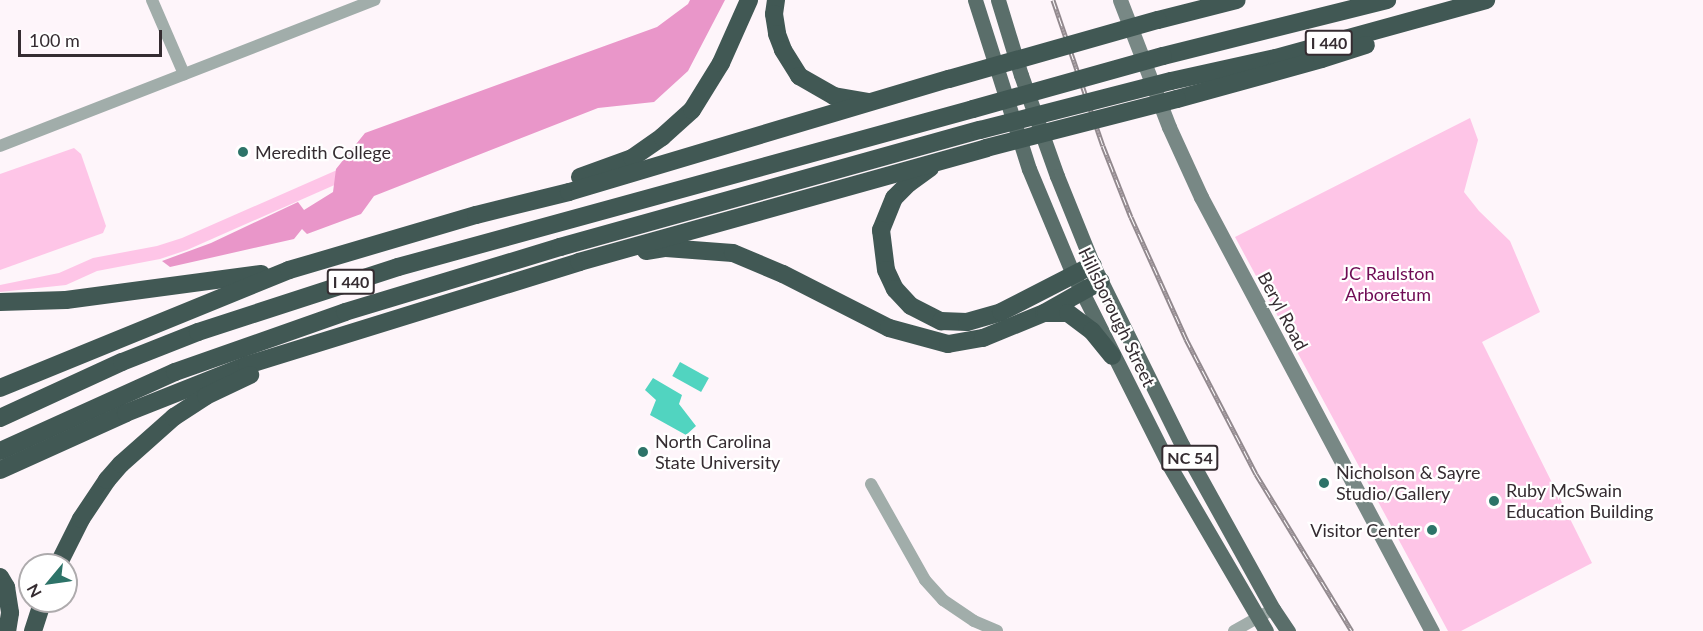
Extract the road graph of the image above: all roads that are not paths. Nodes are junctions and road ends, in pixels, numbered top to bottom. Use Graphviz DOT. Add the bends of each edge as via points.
graph roads {
  1 [pos="152,0"];
  2 [pos="375,0"];
  3 [pos="749,0"];
  4 [pos="776,0"];
  5 [pos="975,0"];
  6 [pos="998,0"];
  7 [pos="1120,0"];
  8 [pos="1237,0"];
  9 [pos="1387,0"];
  10 [pos="1479,2"];
  11 [pos="184,74"];
  12 [pos="872,103"];
  13 [pos="0,146"];
  14 [pos="944,159"];
  15 [pos="476,215"];
  16 [pos="579,262"];
  17 [pos="289,270"];
  18 [pos="1097,273"];
  19 [pos="1073,274"];
  20 [pos="1081,291"];
  21 [pos="0,302"];
  22 [pos="1044,313"];
  23 [pos="308,348"];
  24 [pos="1112,356"];
  25 [pos="0,388"];
  26 [pos="0,418"];
  27 [pos="0,451"];
  28 [pos="0,470"];
  29 [pos="871,484"];
  30 [pos="63,553"];
  31 [pos="0,577"];
  32 [pos="1273,609"];
  33 [pos="40,613"];
  34 [pos="44,613"];
  35 [pos="1261,625"];
  36 [pos="7,631"];
  37 [pos="33,631"];
  38 [pos="43,631"];
  39 [pos="997,631"];
  40 [pos="1234,631"];
  41 [pos="1288,631"];
  42 [pos="1432,631"];
  1 -- 11 [label="street"];
  2 -- 11 [label="street"];
  3 -- 15 [label="highway" via="702,96 662,137 632,158"];
  4 -- 12 [label="highway" via="777,34 799,76 834,96"];
  5 -- 19 [label="main road, Hillsborough Street / NC 54" via="1018,137"];
  6 -- 18 [label="main road, Hillsborough Street / NC 54" via="1053,165"];
  7 -- 42 [label="street, Beryl Road" via="1201,197"];
  8 -- 12 [label="highway, bridge"];
  9 -- 26 [label="highway, I 440, bridge" via="1163,56 398,267 198,332"];
  10 -- 14 [label="highway, bridge" via="1322,59"];
  10 -- 27 [label="highway, I 440, bridge" via="1276,58 980,130 345,312 175,372"];
  11 -- 13 [label="street"];
  12 -- 15 [label="highway" via="569,192"];
  14 -- 16 [label="highway"];
  14 -- 19 [label="highway" via="894,198 881,230 886,270 895,289 911,306 941,321 967,322 1001,312"];
  15 -- 17 [label="highway"];
  16 -- 22 [label="highway" via="666,248 733,253 889,328 948,344 983,338"];
  16 -- 23 [label="highway"];
  17 -- 21 [label="highway" via="66,300"];
  17 -- 25 [label="highway"];
  18 -- 19 [label="highway"];
  18 -- 20 [label="highway"];
  18 -- 32 [label="main road, Hillsborough Street / NC 54" via="1182,445"];
  19 -- 20 [label="main road, Hillsborough Street / NC 54"];
  20 -- 22 [label="highway"];
  20 -- 24 [label="main road, Hillsborough Street / NC 54"];
  22 -- 24 [label="highway" via="1068,313 1092,331"];
  23 -- 28 [label="highway" via="191,386"];
  23 -- 30 [label="highway" via="206,396 146,440 107,480"];
  24 -- 35 [label="main road, Hillsborough Street / NC 54"];
  29 -- 39 [label="street" via="925,580 943,600"];
  31 -- 36 [label="highway" via="6,587 10,613"];
  32 -- 35 [label="street"];
  32 -- 41 [label="main road, Hillsborough Street / NC 54"];
  33 -- 37 [label="highway"];
  34 -- 38 [label="highway"];
  35 -- 40 [label="street"];
}
